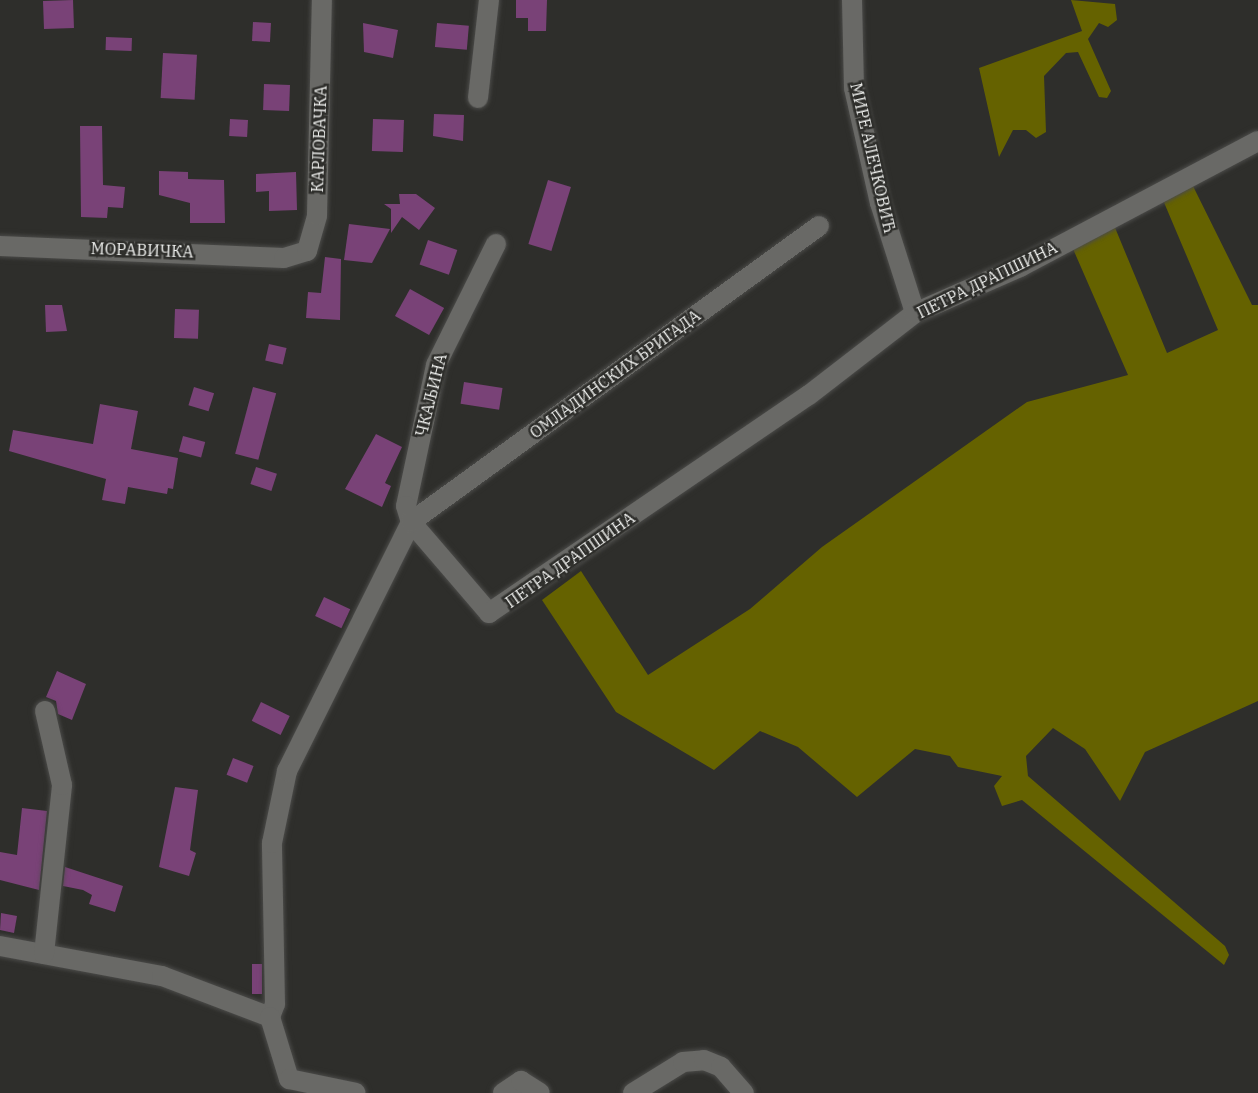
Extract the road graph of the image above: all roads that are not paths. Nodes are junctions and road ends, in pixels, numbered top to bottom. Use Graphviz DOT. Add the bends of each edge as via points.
graph roads {
  1 [pos="322,0"];
  2 [pos="489,0"];
  3 [pos="852,0"];
  4 [pos="478,98"];
  5 [pos="1258,141"];
  6 [pos="819,226"];
  7 [pos="496,244"];
  8 [pos="0,246"];
  9 [pos="284,258"];
  10 [pos="915,313"];
  11 [pos="411,522"];
  12 [pos="45,711"];
  13 [pos="0,946"];
  14 [pos="44,954"];
  15 [pos="270,1017"];
  16 [pos="356,1093"];
  17 [pos="503,1093"];
  18 [pos="540,1093"];
  19 [pos="633,1093"];
  20 [pos="744,1093"];
  1 -- 9 [label="street, КАРЛОВАЧКА" via="315,231 307,251"];
  2 -- 4 [label="street"];
  3 -- 10 [label="street, МИРЕ АЛЕЧКОВИЋ" via="854,88 880,203"];
  5 -- 10 [label="street, ПЕТРА ДРАПШИНА" via="1020,267"];
  6 -- 11 [label="street, ОМЛАДИНСКИХ БРИГАДА"];
  7 -- 11 [label="street, ЧКАЉИНА" via="436,365 408,491"];
  8 -- 9 [label="street, МОРАВИЧКА"];
  10 -- 11 [label="street, ПЕТРА ДРАПШИНА" via="809,395 489,614"];
  11 -- 15 [label="street" via="288,771 273,843 275,1004"];
  12 -- 14 [label="street" via="62,785"];
  13 -- 14 [label="street"];
  14 -- 15 [label="street" via="162,976"];
  15 -- 16 [label="street" via="289,1079"];
  17 -- 18 [label="street" via="521,1081"];
  19 -- 20 [label="street" via="683,1062 705,1060 721,1067"];
}
